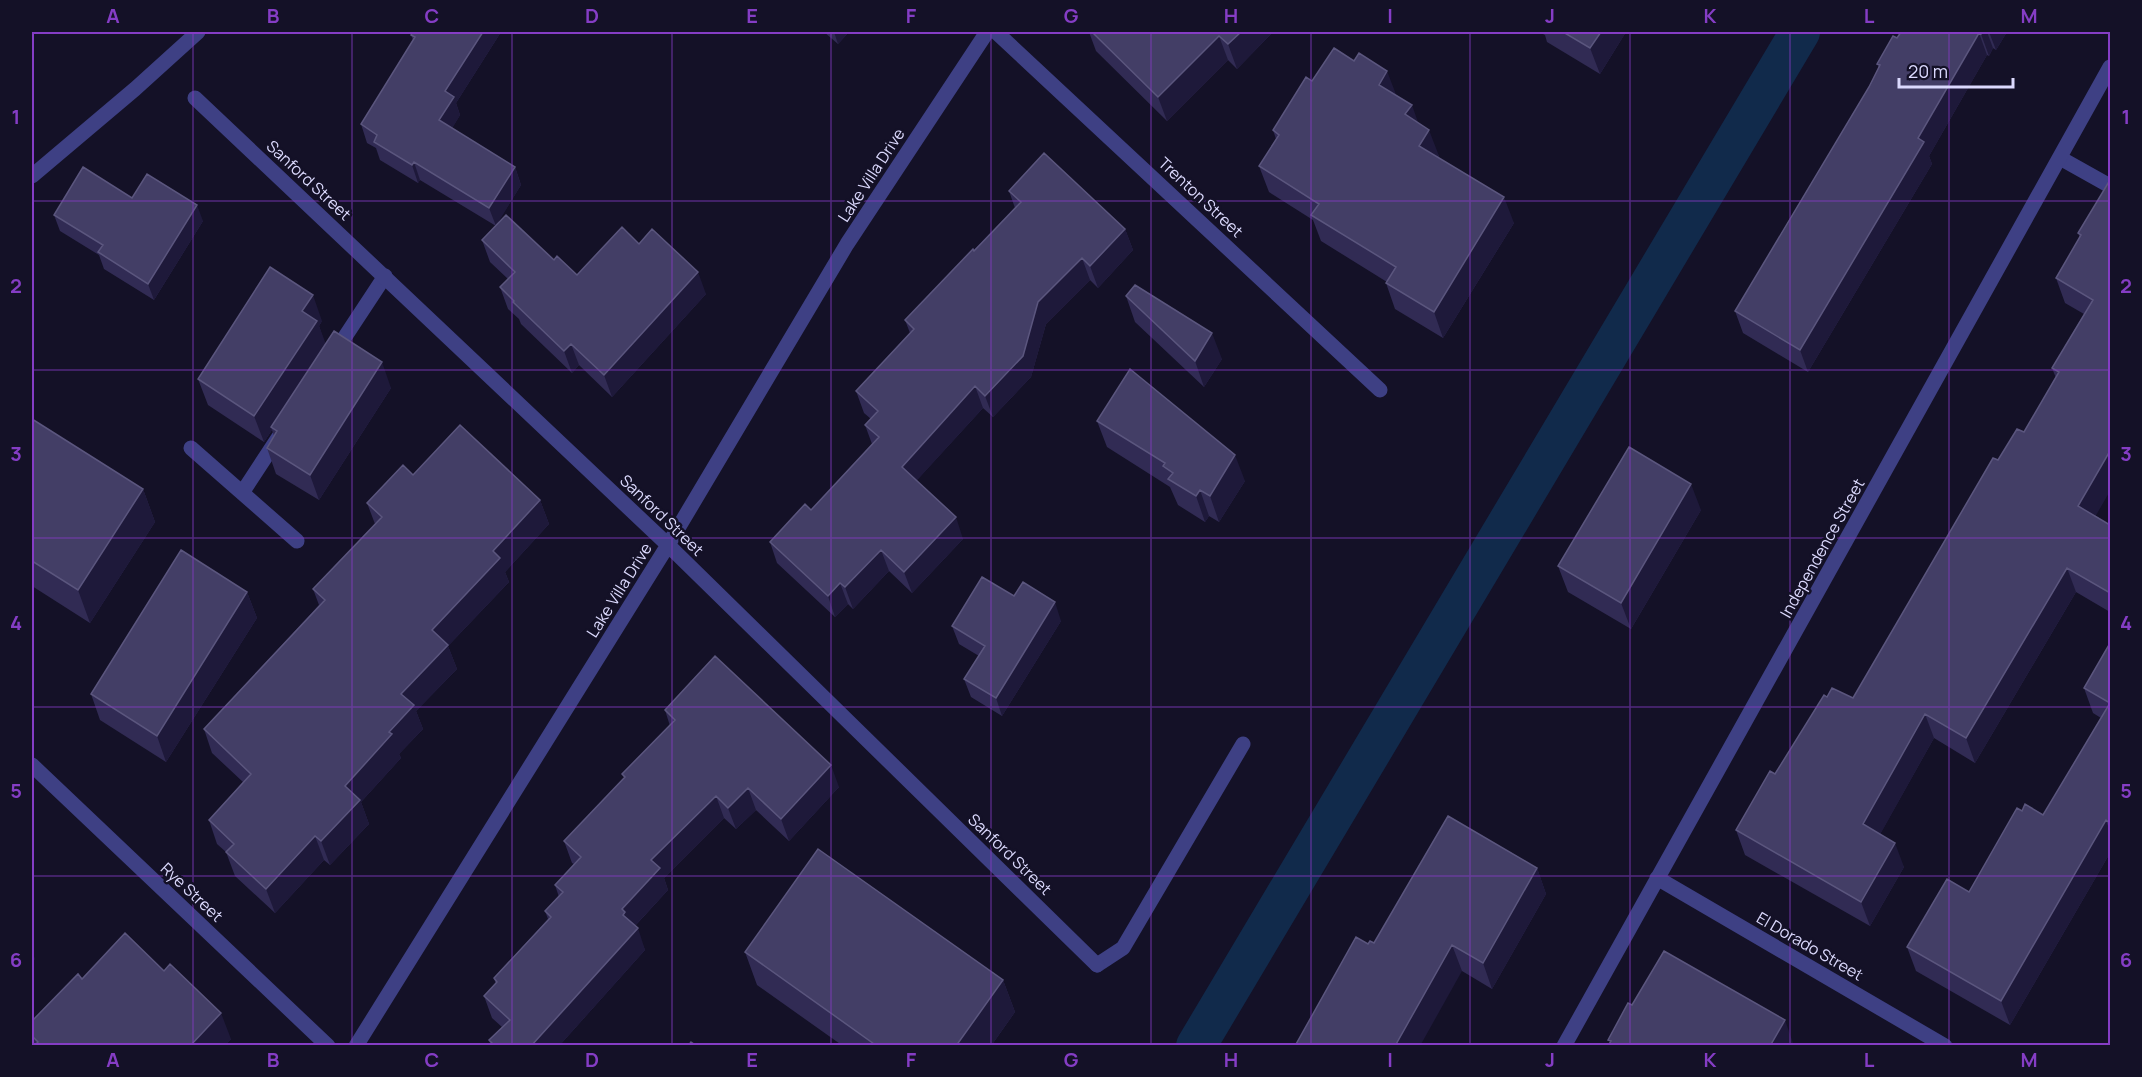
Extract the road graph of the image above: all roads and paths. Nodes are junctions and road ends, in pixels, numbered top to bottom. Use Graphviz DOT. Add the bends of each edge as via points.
graph roads {
  1 [pos="198,32"];
  2 [pos="987,32"];
  3 [pos="996,32"];
  4 [pos="2110,67"];
  5 [pos="195,98"];
  6 [pos="2060,158"];
  7 [pos="32,176"];
  8 [pos="2110,186"];
  9 [pos="385,276"];
  10 [pos="327,365"];
  11 [pos="1380,390"];
  12 [pos="288,424"];
  13 [pos="191,448"];
  14 [pos="242,493"];
  15 [pos="297,541"];
  16 [pos="668,545"];
  17 [pos="1243,744"];
  18 [pos="32,765"];
  19 [pos="1657,878"];
  20 [pos="328,1046"];
  21 [pos="356,1046"];
  22 [pos="1564,1046"];
  23 [pos="1945,1046"];
  1 -- 7 [label="street"];
  2 -- 16 [label="street, Lake Villa Drive" via="847,244"];
  3 -- 11 [label="street, Trenton Street"];
  4 -- 6 [label="street, Independence Street"];
  5 -- 9 [label="street, Sanford Street"];
  6 -- 8 [label="street"];
  6 -- 19 [label="street, Independence Street"];
  9 -- 10 [label="street"];
  9 -- 16 [label="street, Sanford Street"];
  12 -- 14 [label="street"];
  13 -- 14 [label="street"];
  14 -- 15 [label="street"];
  16 -- 17 [label="street, Sanford Street" via="1097,965 1123,948"];
  16 -- 21 [label="street, Lake Villa Drive"];
  18 -- 20 [label="street, Rye Street"];
  19 -- 22 [label="street, Independence Street"];
  19 -- 23 [label="street, El Dorado Street"];
}
